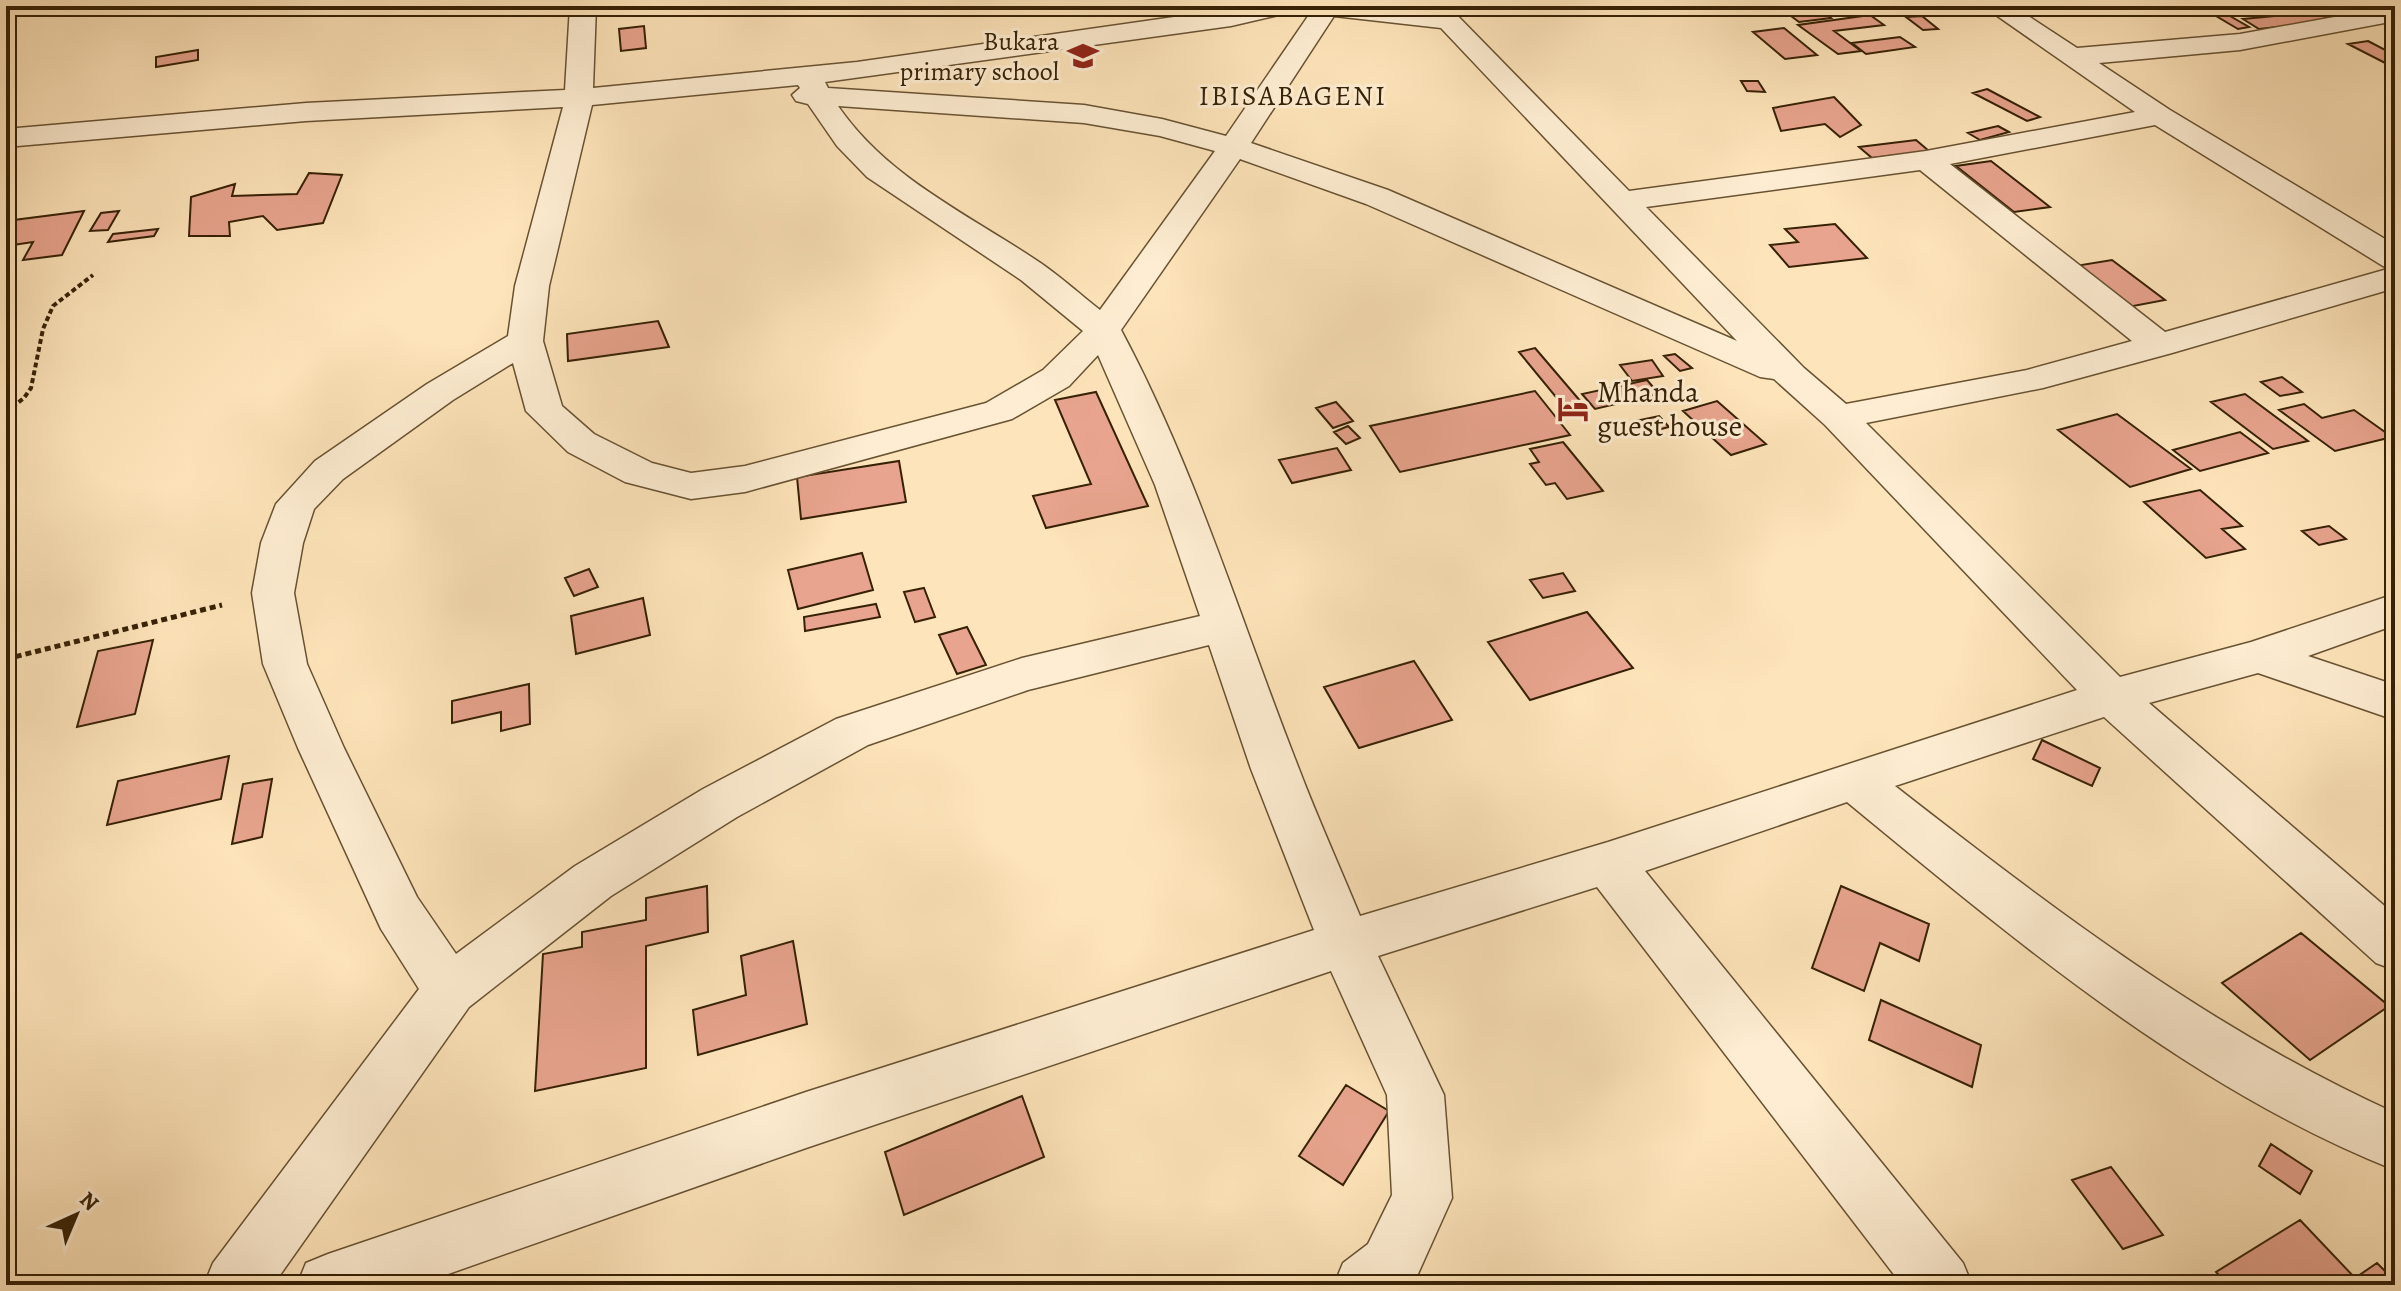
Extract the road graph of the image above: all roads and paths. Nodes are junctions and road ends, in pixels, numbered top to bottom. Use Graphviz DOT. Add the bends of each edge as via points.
graph roads {
  1 [pos="583,6"];
  2 [pos="1287,6"];
  3 [pos="1996,6"];
  4 [pos="1328,7"];
  5 [pos="1441,13"];
  6 [pos="2395,13"];
  7 [pos="2070,57"];
  8 [pos="813,86"];
  9 [pos="579,98"];
  10 [pos="2160,116"];
  11 [pos="6,138"];
  12 [pos="1233,147"];
  13 [pos="1926,160"];
  14 [pos="1621,201"];
  15 [pos="2395,259"];
  16 [pos="93,275"];
  17 [pos="2395,277"];
  18 [pos="1103,330"];
  19 [pos="525,341"];
  20 [pos="2160,346"];
  21 [pos="1791,376"];
  22 [pos="6,412"];
  23 [pos="1838,417"];
  24 [pos="273,593"];
  25 [pos="2395,609"];
  26 [pos="1223,626"];
  27 [pos="2259,656"];
  28 [pos="6,659"];
  29 [pos="2111,697"];
  30 [pos="2395,703"];
  31 [pos="1854,780"];
  32 [pos="1608,863"];
  33 [pos="1345,943"];
  34 [pos="2395,947"];
  35 [pos="450,990"];
  36 [pos="2395,1142"];
  37 [pos="235,1285"];
  38 [pos="328,1285"];
  39 [pos="1365,1285"];
  40 [pos="1941,1285"];
  1 -- 9 [label="street"];
  2 -- 8 [label="street"];
  3 -- 7 [label="street"];
  4 -- 5 [label="street"];
  4 -- 12 [label="street"];
  5 -- 14 [label="street"];
  6 -- 7 [label="street" via="2240,42"];
  7 -- 10 [label="street"];
  8 -- 9 [label="street" via="737,83"];
  8 -- 12 [label="street" via="1084,114"];
  8 -- 18 [label="street" via="847,140 878,171 1033,273"];
  9 -- 11 [label="street" via="306,112"];
  9 -- 19 [label="street" via="532,286"];
  10 -- 13 [label="street"];
  10 -- 15 [label="street"];
  12 -- 18 [label="street"];
  12 -- 21 [label="street" via="1377,197"];
  13 -- 14 [label="street"];
  13 -- 20 [label="street"];
  14 -- 21 [label="street"];
  16 -- 22 [label="path" via="55,304 44,322 35,381"];
  17 -- 20 [label="street"];
  18 -- 19 [label="street" via="1056,378 999,411 745,479 691,486 639,473 581,443 545,411"];
  18 -- 26 [label="street" via="1175,485"];
  19 -- 24 [label="street" via="440,392 329,470 296,504"];
  20 -- 23 [label="street" via="2030,380"];
  21 -- 23 [label="street"];
  23 -- 29 [label="street"];
  24 -- 28 [label="path"];
  24 -- 35 [label="street" via="285,664 327,763 399,913"];
  25 -- 27 [label="street"];
  26 -- 33 [label="street"];
  26 -- 35 [label="street" via="1022,675 852,732 720,803 593,881"];
  27 -- 29 [label="street"];
  27 -- 30 [label="street"];
  29 -- 31 [label="street"];
  29 -- 34 [label="street"];
  31 -- 32 [label="street"];
  31 -- 36 [label="street" via="2039,928 2200,1041 2330,1115"];
  32 -- 33 [label="street"];
  32 -- 40 [label="street"];
  33 -- 38 [label="street" via="806,1120"];
  33 -- 39 [label="street" via="1415,1095 1422,1198 1390,1266"];
  35 -- 37 [label="street"];
}
